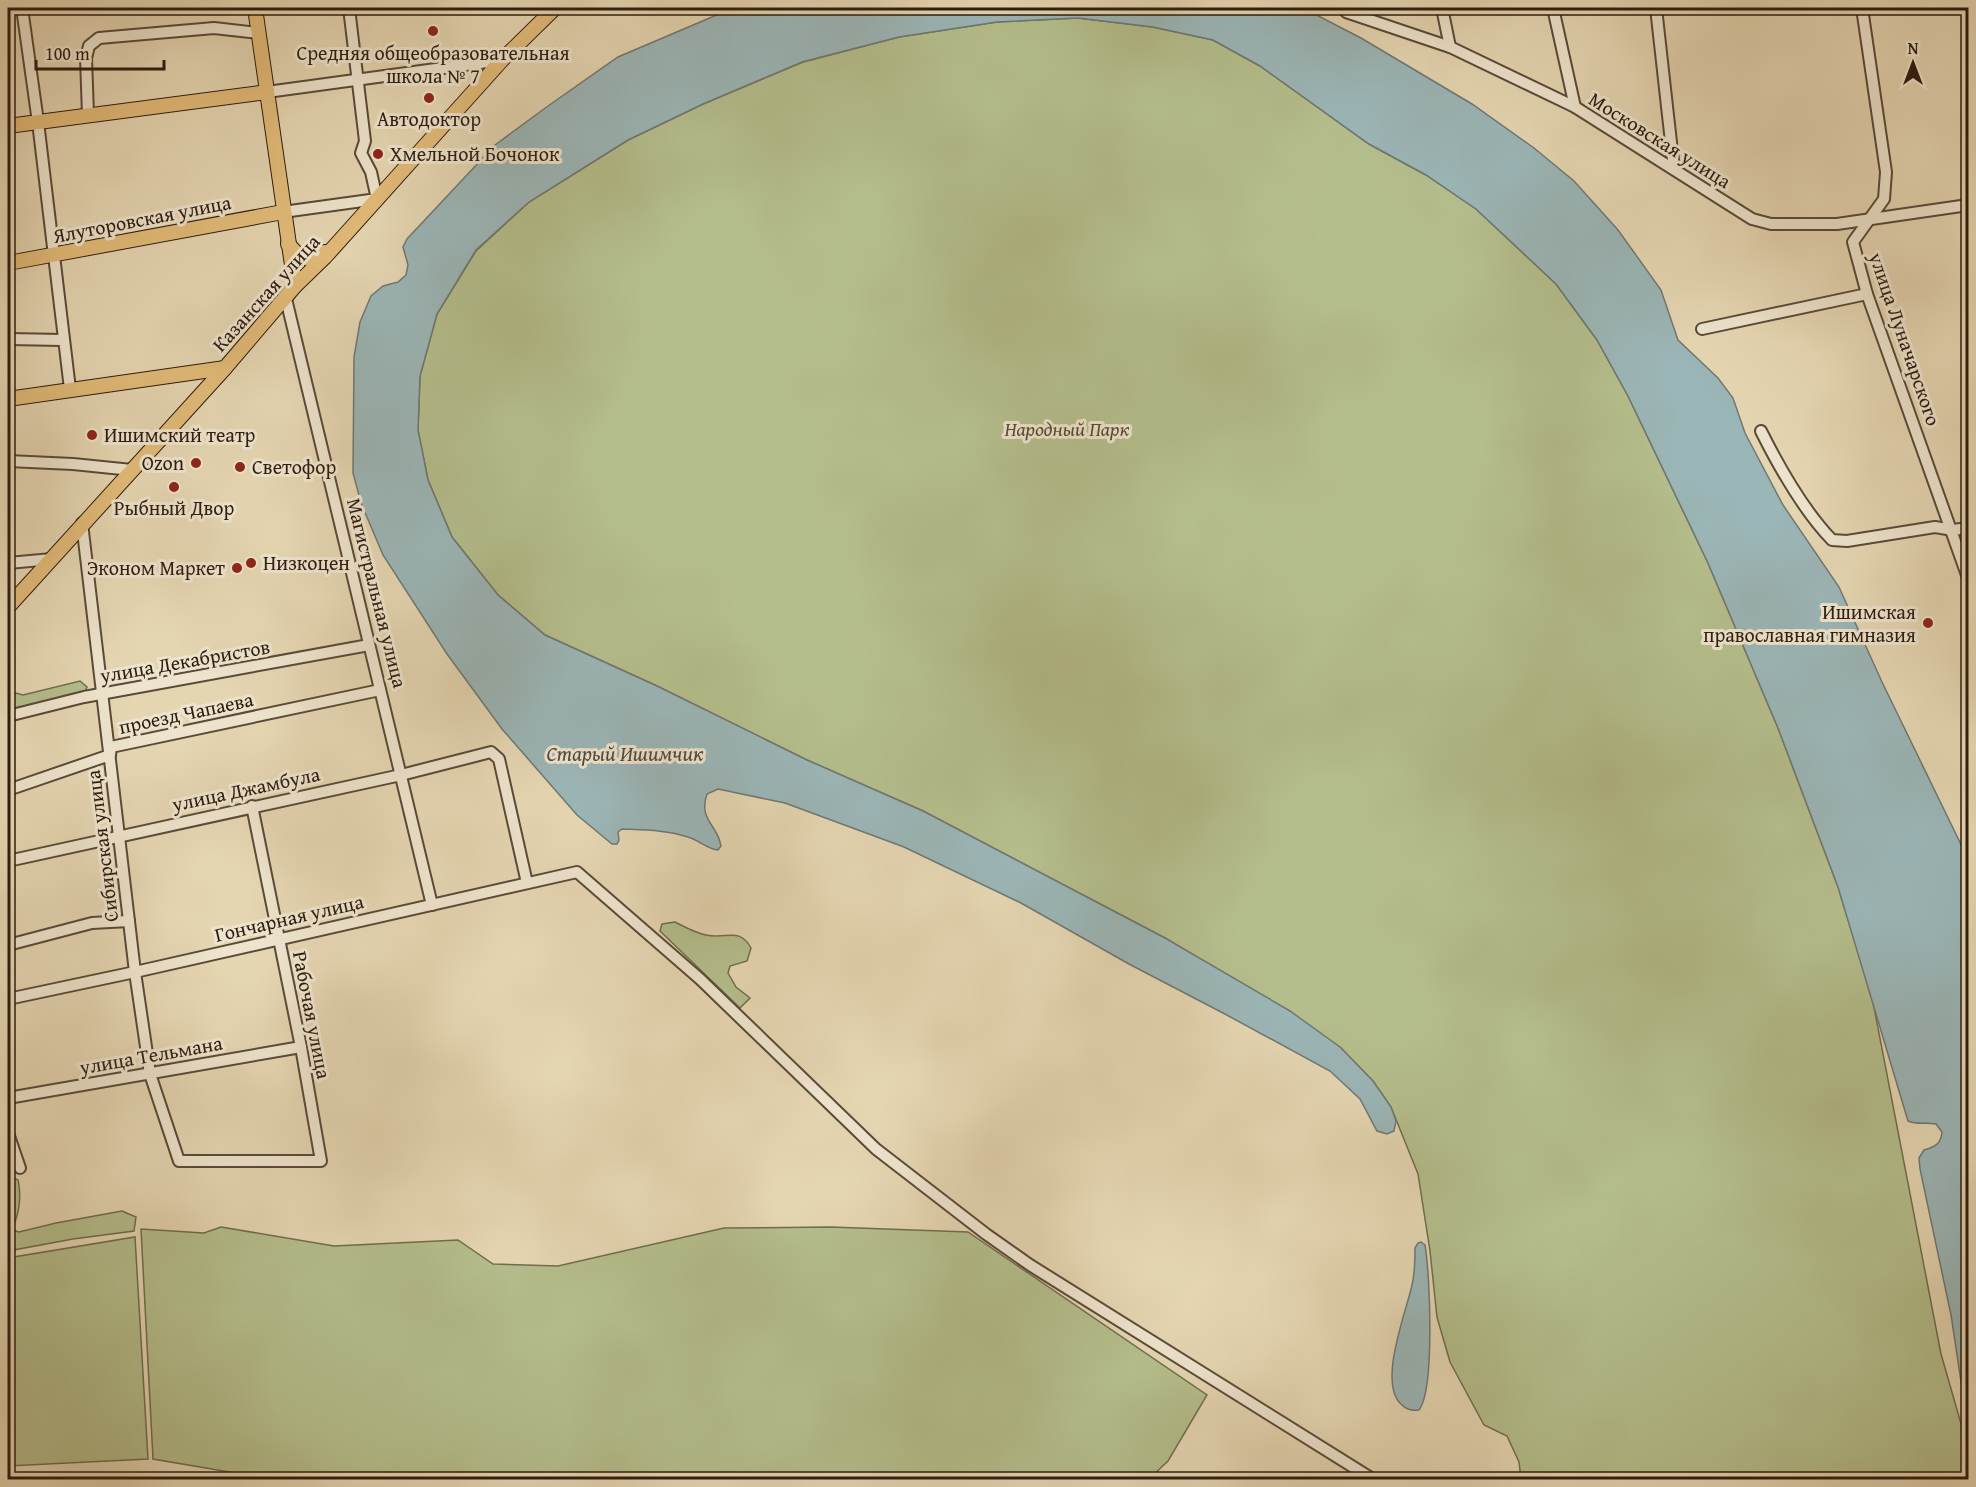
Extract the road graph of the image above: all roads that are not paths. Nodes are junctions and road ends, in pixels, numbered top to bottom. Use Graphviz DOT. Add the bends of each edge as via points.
graph roads {
  1 [pos="22,8"];
  2 [pos="255,8"];
  3 [pos="349,8"];
  4 [pos="555,8"];
  5 [pos="1442,8"];
  6 [pos="1553,8"];
  7 [pos="1656,8"];
  8 [pos="1862,8"];
  9 [pos="1346,12"];
  10 [pos="258,33"];
  11 [pos="1450,47"];
  12 [pos="502,60"];
  13 [pos="359,81"];
  14 [pos="267,92"];
  15 [pos="1575,107"];
  16 [pos="88,115"];
  17 [pos="38,122"];
  18 [pos="8,126"];
  19 [pos="1674,169"];
  20 [pos="377,199"];
  21 [pos="1968,205"];
  22 [pos="283,212"];
  23 [pos="1869,218"];
  24 [pos="288,243"];
  25 [pos="333,247"];
  26 [pos="54,255"];
  27 [pos="8,263"];
  28 [pos="295,286"];
  29 [pos="1867,294"];
  30 [pos="1702,329"];
  31 [pos="8,339"];
  32 [pos="63,340"];
  33 [pos="225,368"];
  34 [pos="70,389"];
  35 [pos="8,399"];
  36 [pos="1761,431"];
  37 [pos="8,461"];
  38 [pos="132,470"];
  39 [pos="82,524"];
  40 [pos="1968,528"];
  41 [pos="1953,530"];
  42 [pos="52,559"];
  43 [pos="8,563"];
  44 [pos="1968,578"];
  45 [pos="8,607"];
  46 [pos="369,645"];
  47 [pos="380,690"];
  48 [pos="103,694"];
  49 [pos="8,716"];
  50 [pos="110,755"];
  51 [pos="401,775"];
  52 [pos="8,790"];
  53 [pos="252,806"];
  54 [pos="119,835"];
  55 [pos="8,861"];
  56 [pos="527,883"];
  57 [pos="432,905"];
  58 [pos="129,921"];
  59 [pos="278,939"];
  60 [pos="8,945"];
  61 [pos="135,972"];
  62 [pos="8,999"];
  63 [pos="301,1047"];
  64 [pos="150,1074"];
  65 [pos="8,1098"];
  66 [pos="8,1133"];
  67 [pos="179,1161"];
  68 [pos="20,1168"];
  69 [pos="1374,1479"];
  1 -- 17 [label="street"];
  2 -- 10 [label="main road, Магистральная улица"];
  3 -- 13 [label="street"];
  4 -- 12 [label="main road, Казанская улица"];
  5 -- 11 [label="street"];
  6 -- 15 [label="street"];
  7 -- 19 [label="street"];
  8 -- 23 [label="street, улица Луначарского" via="1886,172 1884,199"];
  9 -- 11 [label="street, Московская улица"];
  10 -- 14 [label="main road, Магистральная улица"];
  10 -- 16 [label="street" via="214,27 99,38 88,46 86,58"];
  11 -- 15 [label="street, Московская улица"];
  12 -- 13 [label="street"];
  12 -- 20 [label="main road, Казанская улица"];
  13 -- 14 [label="street"];
  13 -- 20 [label="street" via="365,141 361,153 371,172"];
  14 -- 16 [label="main road"];
  14 -- 22 [label="main road, Магистральная улица"];
  15 -- 19 [label="street, Московская улица"];
  16 -- 17 [label="main road"];
  17 -- 18 [label="main road"];
  17 -- 26 [label="street"];
  19 -- 23 [label="street, Московская улица" via="1752,219 1771,224 1837,224"];
  20 -- 22 [label="street"];
  20 -- 25 [label="main road, Казанская улица"];
  21 -- 23 [label="street, Московская улица"];
  22 -- 24 [label="main road, Магистральная улица"];
  22 -- 26 [label="main road, Ялуторовская улица"];
  23 -- 29 [label="street, улица Луначарского" via="1853,242"];
  24 -- 25 [label="main road" via="300,257 310,259"];
  24 -- 28 [label="main road, Магистральная улица"];
  25 -- 28 [label="main road, Казанская улица"];
  26 -- 27 [label="main road, Ялуторовская улица"];
  26 -- 32 [label="street"];
  28 -- 33 [label="main road, Казанская улица"];
  28 -- 46 [label="street, Магистральная улица" via="286,299"];
  29 -- 30 [label="street"];
  29 -- 41 [label="street, улица Луначарского"];
  31 -- 32 [label="street"];
  32 -- 34 [label="street"];
  33 -- 34 [label="main road"];
  33 -- 38 [label="main road, Казанская улица"];
  34 -- 35 [label="main road"];
  36 -- 41 [label="street" via="1792,486 1832,540 1935,527"];
  37 -- 38 [label="street"];
  38 -- 39 [label="main road, Казанская улица"];
  39 -- 42 [label="main road, Казанская улица"];
  39 -- 48 [label="street, Сибирская улица"];
  40 -- 41 [label="street"];
  41 -- 44 [label="street, улица Луначарского"];
  42 -- 43 [label="street"];
  42 -- 45 [label="main road, Казанская улица"];
  46 -- 47 [label="street, Магистральная улица"];
  46 -- 48 [label="street, улица Декабристов"];
  47 -- 50 [label="street, проезд Чапаева" via="111,747"];
  47 -- 51 [label="street, Магистральная улица"];
  48 -- 49 [label="street, улица Декабристов"];
  48 -- 50 [label="street, Сибирская улица"];
  50 -- 52 [label="street, проезд Чапаева"];
  50 -- 54 [label="street, Сибирская улица"];
  51 -- 53 [label="street, улица Джамбула"];
  51 -- 56 [label="street, улица Джамбула" via="491,752 499,759"];
  51 -- 57 [label="street, Магистральная улица"];
  53 -- 54 [label="street, улица Джамбула"];
  53 -- 59 [label="street, Рабочая улица"];
  54 -- 55 [label="street, улица Джамбула"];
  54 -- 58 [label="street, Сибирская улица"];
  56 -- 57 [label="street, Гончарная улица"];
  56 -- 69 [label="street, Гончарная улица" via="577,872 700,979 876,1149 961,1215 1030,1265"];
  57 -- 59 [label="street, Гончарная улица"];
  58 -- 60 [label="street" via="92,923"];
  58 -- 61 [label="street, Сибирская улица"];
  59 -- 61 [label="street, Гончарная улица"];
  59 -- 63 [label="street, Рабочая улица"];
  61 -- 62 [label="street, Гончарная улица"];
  61 -- 64 [label="street, Сибирская улица"];
  63 -- 64 [label="street, улица Тельмана"];
  63 -- 67 [label="street, Рабочая улица" via="321,1161"];
  64 -- 65 [label="street, улица Тельмана"];
  64 -- 67 [label="street, Сибирская улица"];
  66 -- 68 [label="street"];
}
